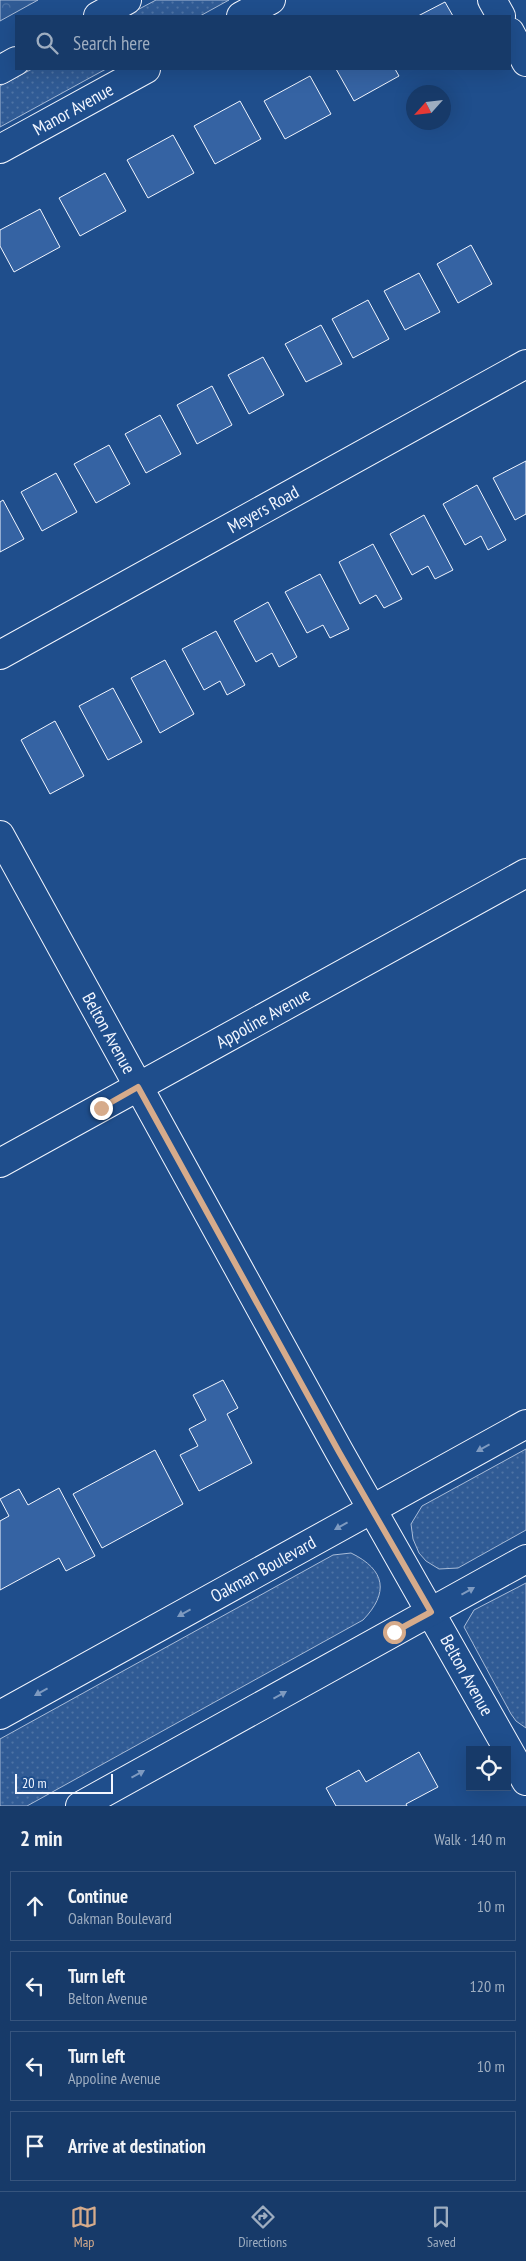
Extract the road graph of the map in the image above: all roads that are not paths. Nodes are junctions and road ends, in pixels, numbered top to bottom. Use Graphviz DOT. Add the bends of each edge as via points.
graph roads {
  1 [pos="127,0"];
  2 [pos="271,0"];
  3 [pos="492,0"];
  4 [pos="100,15"];
  5 [pos="243,15"];
  6 [pos="500,15"];
  7 [pos="511,34"];
  8 [pos="15,62"];
  9 [pos="526,62"];
  10 [pos="0,70"];
  11 [pos="144,70"];
  12 [pos="0,149"];
  13 [pos="526,364"];
  14 [pos="0,654"];
  15 [pos="0,835"];
  16 [pos="526,873"];
  17 [pos="138,1087"];
  18 [pos="0,1164"];
  19 [pos="526,1424"];
  20 [pos="371,1509"];
  21 [pos="526,1559"];
  22 [pos="431,1612"];
  23 [pos="0,1715"];
  24 [pos="526,1781"];
  25 [pos="80,1806"];
  1 -- 4 [label="street"];
  2 -- 5 [label="street"];
  3 -- 6 [label="street"];
  7 -- 9 [label="street"];
  8 -- 10 [label="street"];
  11 -- 12 [label="street, Manor Avenue"];
  13 -- 14 [label="street, Meyers Road"];
  15 -- 17 [label="street, Belton Avenue"];
  16 -- 17 [label="street, Appoline Avenue"];
  17 -- 18 [label="street, Appoline Avenue"];
  17 -- 20 [label="street, Belton Avenue"];
  19 -- 20 [label="street, Oakman Boulevard, one-way"];
  20 -- 22 [label="street, Belton Avenue"];
  20 -- 23 [label="street, Oakman Boulevard, one-way"];
  22 -- 21 [label="street, one-way"];
  22 -- 24 [label="street, Belton Avenue"];
  25 -- 22 [label="street, one-way"];
}
